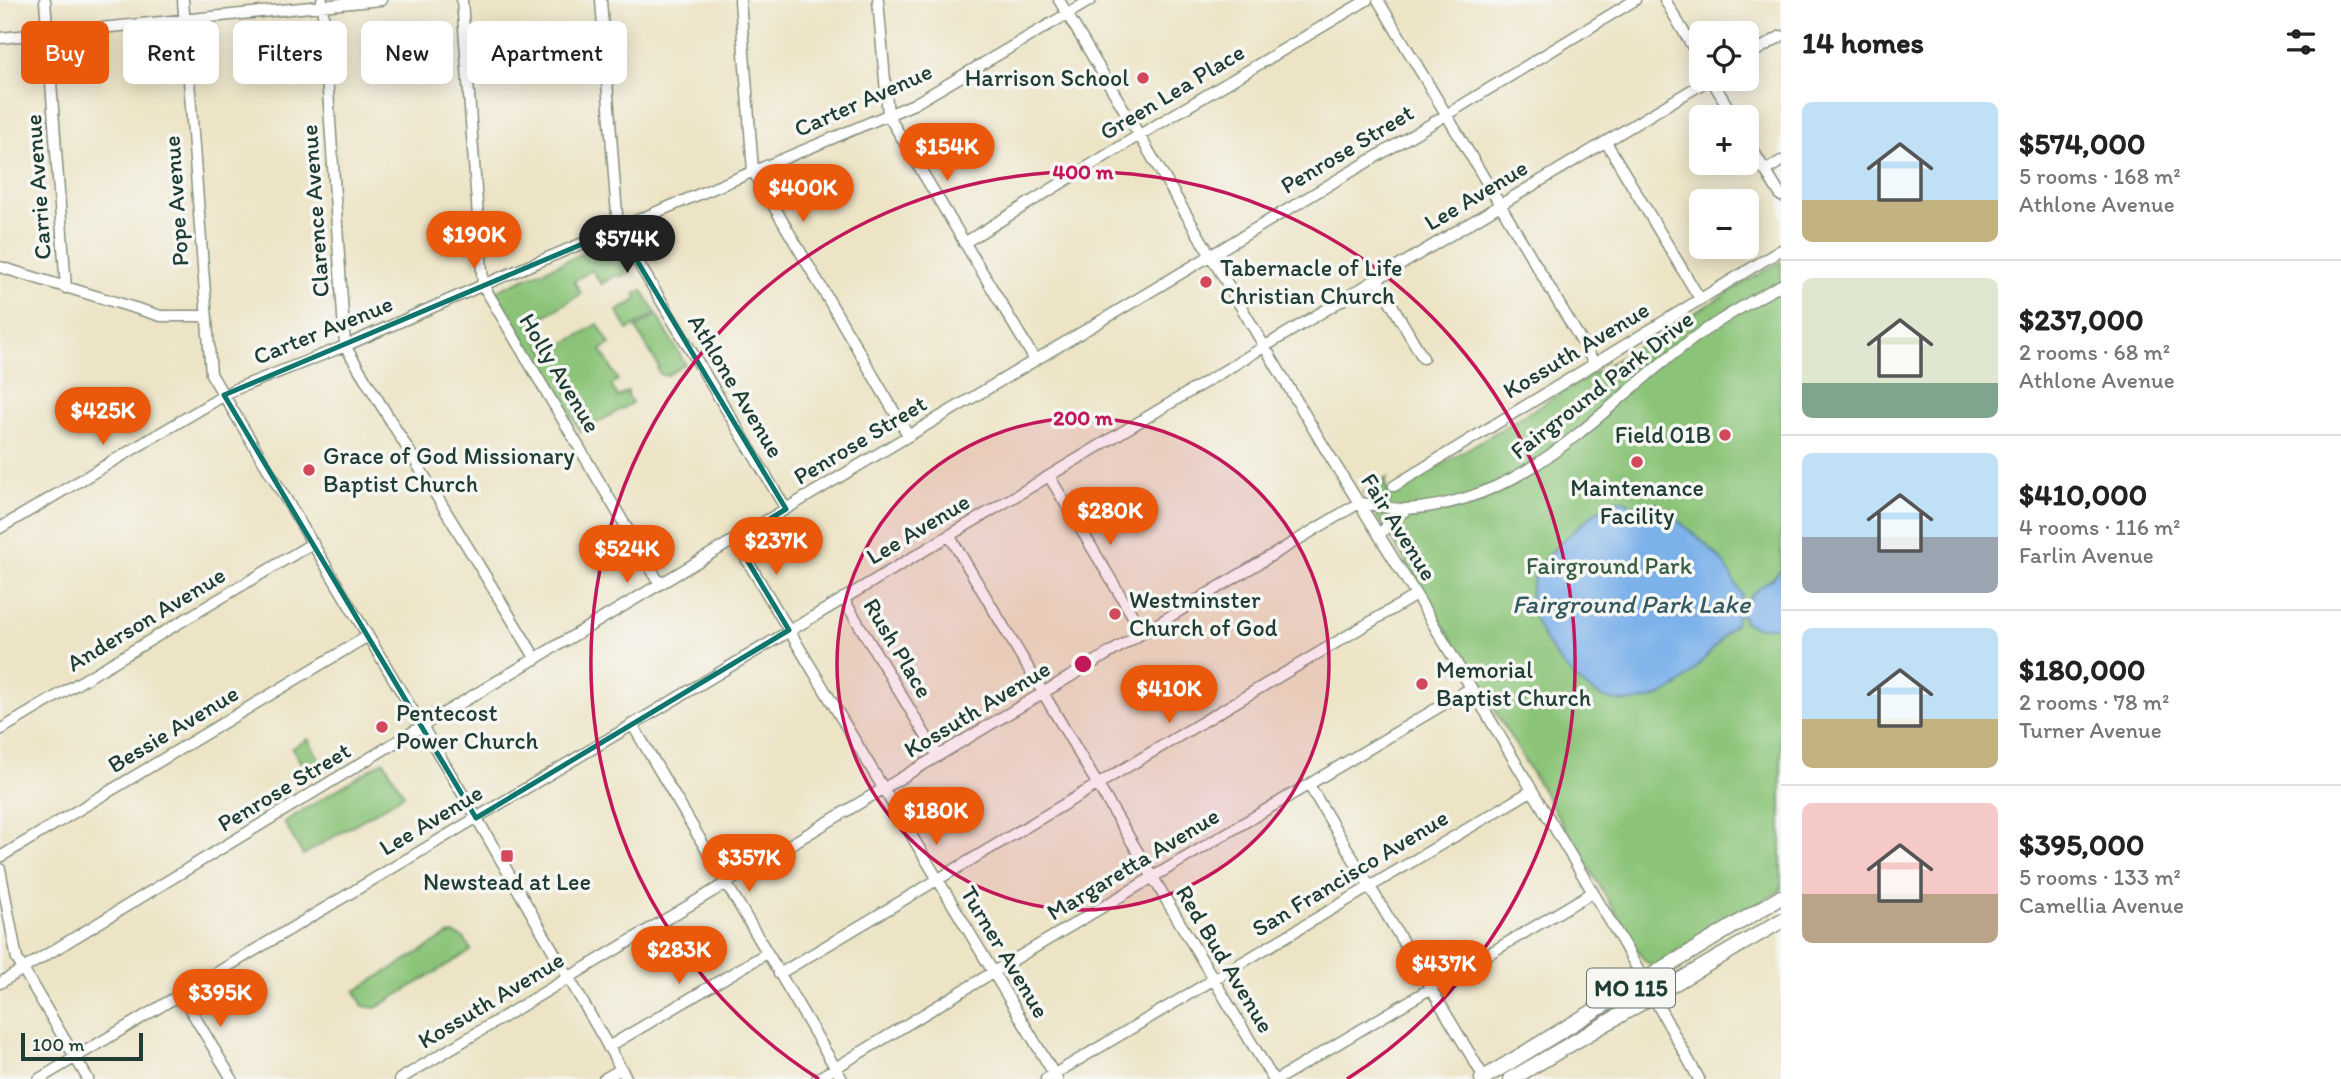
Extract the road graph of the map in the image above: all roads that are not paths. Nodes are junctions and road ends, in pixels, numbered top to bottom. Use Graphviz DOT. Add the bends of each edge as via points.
graph roads {
  1 [pos="45,0"];
  2 [pos="183,0"];
  3 [pos="381,0"];
  4 [pos="462,0"];
  5 [pos="601,0"];
  6 [pos="740,0"];
  7 [pos="878,0"];
  8 [pos="1059,0"];
  9 [pos="1091,0"];
  10 [pos="1367,0"];
  11 [pos="1378,0"];
  12 [pos="1635,0"];
  13 [pos="1665,0"];
  14 [pos="322,3"];
  15 [pos="1068,14"];
  16 [pos="184,20"];
  17 [pos="46,21"];
  18 [pos="109,27"];
  19 [pos="21,36"];
  20 [pos="1781,36"];
  21 [pos="0,38"];
  22 [pos="1689,41"];
  23 [pos="1759,49"];
  24 [pos="51,84"];
  25 [pos="1691,91"];
  26 [pos="888,115"];
  27 [pos="1446,115"];
  28 [pos="1139,135"];
  29 [pos="1606,142"];
  30 [pos="1759,161"];
  31 [pos="1781,162"];
  32 [pos="753,171"];
  33 [pos="1765,171"];
  34 [pos="1781,196"];
  35 [pos="1500,205"];
  36 [pos="618,229"];
  37 [pos="964,243"];
  38 [pos="1781,250"];
  39 [pos="1210,255"];
  40 [pos="0,267"];
  41 [pos="1377,279"];
  42 [pos="483,285"];
  43 [pos="1781,285"];
  44 [pos="66,288"];
  45 [pos="1700,299"];
  46 [pos="206,316"];
  47 [pos="345,346"];
  48 [pos="1264,346"];
  49 [pos="1423,358"];
  50 [pos="1035,360"];
  51 [pos="1595,363"];
  52 [pos="223,395"];
  53 [pos="908,435"];
  54 [pos="1049,476"];
  55 [pos="1394,486"];
  56 [pos="1359,503"];
  57 [pos="786,509"];
  58 [pos="1407,509"];
  59 [pos="0,528"];
  60 [pos="949,536"];
  61 [pos="1379,536"];
  62 [pos="735,540"];
  63 [pos="313,543"];
  64 [pos="660,584"];
  65 [pos="1416,595"];
  66 [pos="843,598"];
  67 [pos="789,630"];
  68 [pos="1143,633"];
  69 [pos="368,636"];
  70 [pos="536,659"];
  71 [pos="1471,688"];
  72 [pos="1043,694"];
  73 [pos="632,724"];
  74 [pos="422,727"];
  75 [pos="0,730"];
  76 [pos="938,756"];
  77 [pos="1309,785"];
  78 [pos="1097,786"];
  79 [pos="883,789"];
  80 [pos="1531,791"];
  81 [pos="476,818"];
  82 [pos="0,857"];
  83 [pos="0,869"];
  84 [pos="1152,878"];
  85 [pos="937,880"];
  86 [pos="725,884"];
  87 [pos="1371,886"];
  88 [pos="1593,892"];
  89 [pos="1781,897"];
  90 [pos="1781,921"];
  91 [pos="1731,927"];
  92 [pos="767,953"];
  93 [pos="23,969"];
  94 [pos="993,972"];
  95 [pos="779,974"];
  96 [pos="568,978"];
  97 [pos="1213,979"];
  98 [pos="1644,980"];
  99 [pos="0,983"];
  100 [pos="1432,989"];
  101 [pos="181,994"];
  102 [pos="1652,997"];
  103 [pos="608,1046"];
  104 [pos="1560,1051"];
  105 [pos="76,1057"];
  106 [pos="835,1068"];
  107 [pos="624,1074"];
  108 [pos="1052,1078"];
  109 [pos="38,1079"];
  110 [pos="89,1079"];
  111 [pos="232,1079"];
  112 [pos="400,1079"];
  113 [pos="604,1079"];
  114 [pos="817,1079"];
  115 [pos="842,1079"];
  116 [pos="1275,1079"];
  117 [pos="1484,1079"];
  118 [pos="1511,1079"];
  119 [pos="1699,1079"];
  1 -- 17 [label="street, Carrie Avenue"];
  2 -- 16 [label="street, Pope Avenue"];
  3 -- 14 [label="street"];
  4 -- 42 [label="street, Holly Avenue"];
  5 -- 36 [label="street, Athlone Avenue"];
  6 -- 32 [label="street"];
  7 -- 26 [label="street"];
  8 -- 15 [label="street, Fair Avenue"];
  9 -- 15 [label="street, Carter Avenue"];
  10 -- 28 [label="street, Green Lea Place"];
  11 -- 27 [label="street"];
  12 -- 27 [label="street, Penrose Street"];
  13 -- 22 [label="street"];
  14 -- 16 [label="street"];
  14 -- 47 [label="street, Clarence Avenue"];
  15 -- 26 [label="street, Carter Avenue" via="926,98"];
  15 -- 28 [label="street, Fair Avenue"];
  16 -- 18 [label="street"];
  16 -- 46 [label="street, Pope Avenue"];
  19 -- 21 [label="street"];
  20 -- 23 [label="street"];
  24 -- 44 [label="street, Carrie Avenue"];
  25 -- 29 [label="street, Lee Avenue"];
  26 -- 32 [label="street, Carter Avenue"];
  26 -- 37 [label="street"];
  27 -- 35 [label="street"];
  27 -- 39 [label="street, Penrose Street"];
  28 -- 37 [label="street, Green Lea Place"];
  28 -- 39 [label="street, Fair Avenue"];
  29 -- 35 [label="street, Lee Avenue"];
  29 -- 45 [label="street"];
  30 -- 33 [label="street"];
  31 -- 33 [label="street"];
  32 -- 36 [label="street, Carter Avenue"];
  32 -- 53 [label="street"];
  33 -- 34 [label="street"];
  35 -- 41 [label="street, Lee Avenue"];
  35 -- 51 [label="street"];
  36 -- 42 [label="street, Carter Avenue"];
  36 -- 57 [label="street, Athlone Avenue"];
  37 -- 50 [label="street"];
  38 -- 45 [label="street, Kossuth Avenue"];
  39 -- 48 [label="street, Fair Avenue"];
  39 -- 50 [label="street, Penrose Street"];
  40 -- 44 [label="street"];
  41 -- 48 [label="street, Lee Avenue"];
  41 -- 49 [label="street"];
  42 -- 47 [label="street, Carter Avenue"];
  42 -- 64 [label="street, Holly Avenue"];
  43 -- 58 [label="street, Fairground Park Drive" via="1676,351 1559,450 1521,475 1459,500"];
  44 -- 46 [label="street" via="162,316"];
  45 -- 51 [label="street, Kossuth Avenue"];
  46 -- 52 [label="street, Pope Avenue" via="210,369"];
  47 -- 52 [label="street, Carter Avenue"];
  47 -- 70 [label="street, Clarence Avenue"];
  48 -- 54 [label="street, Lee Avenue"];
  48 -- 56 [label="street, Fair Avenue"];
  50 -- 53 [label="street, Penrose Street"];
  51 -- 55 [label="street, Kossuth Avenue"];
  52 -- 59 [label="street, Carter Avenue"];
  52 -- 63 [label="street, Pope Avenue"];
  53 -- 57 [label="street, Penrose Street"];
  54 -- 60 [label="street, Lee Avenue"];
  54 -- 68 [label="street"];
  56 -- 58 [label="street, Fairground Park Drive"];
  56 -- 61 [label="street, Fair Avenue"];
  56 -- 68 [label="street, Kossuth Avenue"];
  57 -- 62 [label="street, Penrose Street"];
  58 -- 61 [label="street"];
  60 -- 66 [label="street, Lee Avenue"];
  60 -- 72 [label="street, Red Bud Avenue"];
  61 -- 65 [label="street, Fair Avenue"];
  62 -- 64 [label="street, Penrose Street"];
  62 -- 67 [label="street"];
  63 -- 69 [label="street, Pope Avenue"];
  63 -- 75 [label="street, Anderson Avenue"];
  64 -- 70 [label="street, Penrose Street"];
  65 -- 71 [label="street, Fair Avenue"];
  65 -- 78 [label="street"];
  66 -- 67 [label="street, Lee Avenue"];
  66 -- 76 [label="street, Rush Place"];
  67 -- 73 [label="street, Lee Avenue"];
  67 -- 79 [label="street, Turner Avenue"];
  68 -- 72 [label="street, Kossuth Avenue"];
  69 -- 74 [label="street, Pope Avenue"];
  69 -- 82 [label="street, Bessie Avenue"];
  70 -- 74 [label="street, Penrose Street"];
  71 -- 77 [label="street, Margaretta Avenue"];
  71 -- 80 [label="street, Fair Avenue"];
  72 -- 76 [label="street, Kossuth Avenue"];
  72 -- 78 [label="street, Red Bud Avenue"];
  73 -- 81 [label="street, Lee Avenue"];
  73 -- 86 [label="street"];
  74 -- 81 [label="street, Pope Avenue"];
  74 -- 93 [label="street, Penrose Street"];
  76 -- 79 [label="street, Kossuth Avenue"];
  77 -- 84 [label="street, Margaretta Avenue"];
  77 -- 87 [label="street"];
  78 -- 84 [label="street, Red Bud Avenue"];
  78 -- 85 [label="street"];
  79 -- 85 [label="street, Turner Avenue"];
  79 -- 86 [label="street, Kossuth Avenue"];
  80 -- 87 [label="street, San Francisco Avenue"];
  80 -- 88 [label="street, Fair Avenue"];
  81 -- 96 [label="street, Pope Avenue"];
  81 -- 101 [label="street, Lee Avenue"];
  83 -- 93 [label="street" via="17,959"];
  84 -- 94 [label="street, Margaretta Avenue"];
  84 -- 97 [label="street, Red Bud Avenue"];
  85 -- 94 [label="street, Turner Avenue"];
  85 -- 95 [label="street"];
  86 -- 92 [label="street"];
  86 -- 96 [label="street, Kossuth Avenue"];
  87 -- 97 [label="street, San Francisco Avenue"];
  87 -- 100 [label="street"];
  88 -- 98 [label="street, Fair Avenue"];
  88 -- 100 [label="street"];
  89 -- 91 [label="main road, MO 115"];
  90 -- 102 [label="main road, MO 115"];
  91 -- 98 [label="main road, MO 115"];
  91 -- 102 [label="main road" via="1708,949 1665,977"];
  92 -- 95 [label="street"];
  92 -- 103 [label="street"];
  93 -- 99 [label="street, Penrose Street"];
  93 -- 105 [label="street"];
  94 -- 106 [label="street, Margaretta Avenue"];
  94 -- 108 [label="street, Turner Avenue"];
  95 -- 106 [label="street"];
  96 -- 103 [label="street, Pope Avenue"];
  96 -- 112 [label="street, Kossuth Avenue"];
  97 -- 108 [label="street, San Francisco Avenue"];
  97 -- 116 [label="street, Red Bud Avenue"];
  98 -- 102 [label="street, Fair Avenue"];
  98 -- 104 [label="main road" via="1629,1000 1583,1029"];
  98 -- 117 [label="main road, MO 115"];
  100 -- 116 [label="street"];
  100 -- 117 [label="street"];
  101 -- 105 [label="street, Lee Avenue"];
  101 -- 111 [label="street"];
  102 -- 104 [label="main road, MO 115"];
  102 -- 119 [label="street, Fair Avenue"];
  103 -- 107 [label="street, Pope Avenue"];
  104 -- 118 [label="main road, MO 115"];
  105 -- 109 [label="street, Lee Avenue"];
  105 -- 110 [label="street"];
  106 -- 114 [label="street, Margaretta Avenue"];
  106 -- 115 [label="street"];
  107 -- 113 [label="street"];
}
